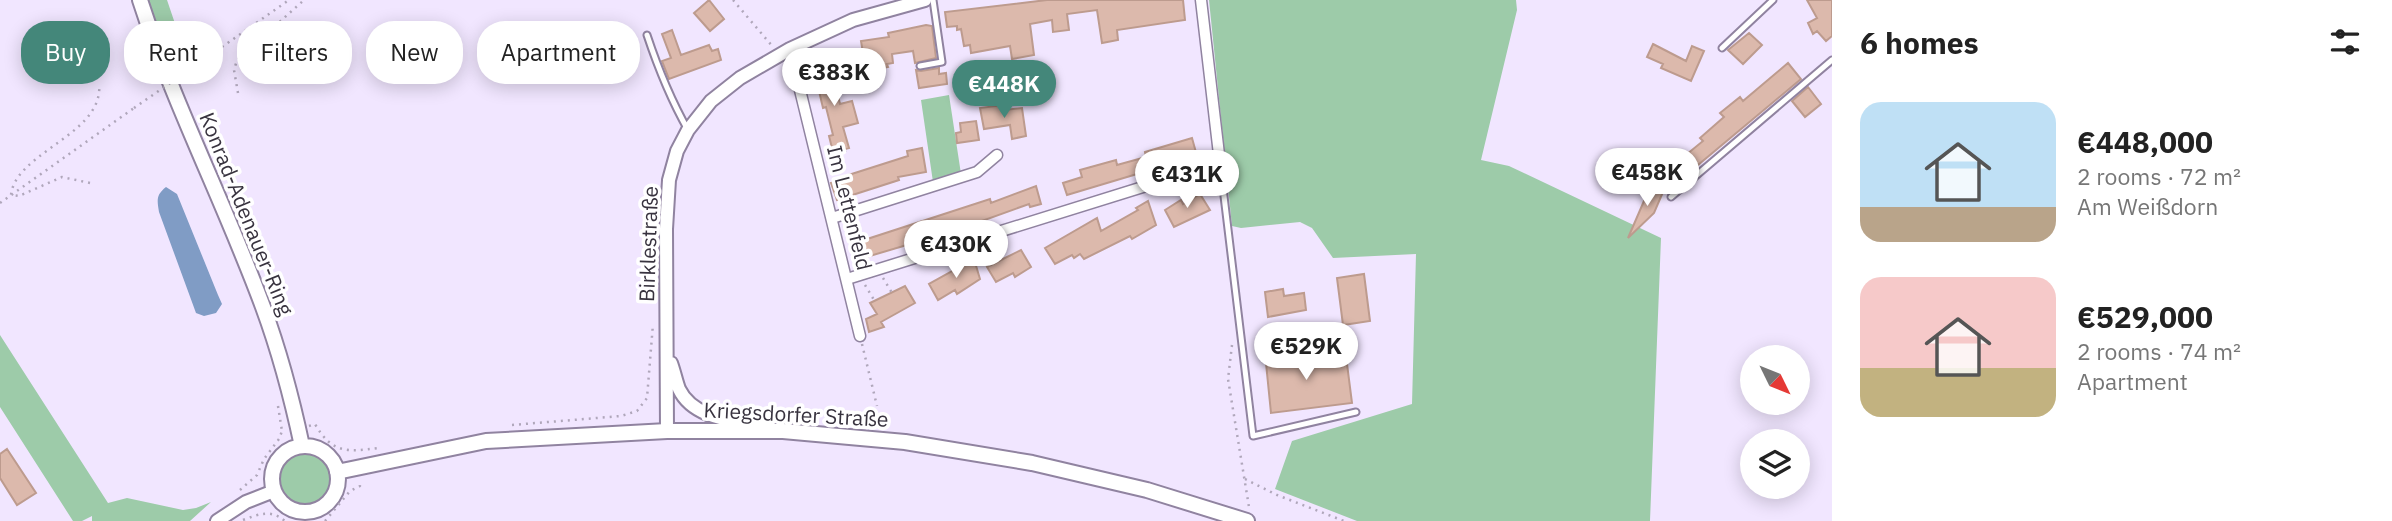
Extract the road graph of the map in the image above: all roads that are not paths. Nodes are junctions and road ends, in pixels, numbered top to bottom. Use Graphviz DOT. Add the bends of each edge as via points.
graph roads {
  1 [pos="140,0"];
  2 [pos="925,0"];
  3 [pos="933,0"];
  4 [pos="1201,0"];
  5 [pos="1773,0"];
  6 [pos="647,35"];
  7 [pos="1722,48"];
  8 [pos="789,49"];
  9 [pos="1832,60"];
  10 [pos="920,66"];
  11 [pos="688,130"];
  12 [pos="997,155"];
  13 [pos="1220,163"];
  14 [pos="1671,197"];
  15 [pos="832,218"];
  16 [pos="847,279"];
  17 [pos="860,336"];
  18 [pos="666,345"];
  19 [pos="1356,412"];
  20 [pos="667,431"];
  21 [pos="783,432"];
  22 [pos="302,446"];
  23 [pos="337,472"];
  24 [pos="274,491"];
  25 [pos="1248,516"];
  26 [pos="305,517"];
  27 [pos="217,521"];
  1 -- 22 [label="main road, Konrad-Adenauer-Ring" via="264,309"];
  2 -- 8 [label="street, Birklestraße" via="853,20"];
  3 -- 10 [label="lane" via="942,62"];
  4 -- 13 [label="street"];
  5 -- 7 [label="lane"];
  6 -- 11 [label="lane" via="667,91"];
  8 -- 11 [label="street, Birklestraße" via="711,100"];
  8 -- 15 [label="street, Im Lettenfeld"];
  9 -- 14 [label="lane"];
  11 -- 18 [label="street, Birklestraße" via="669,180"];
  12 -- 15 [label="street" via="977,172"];
  13 -- 16 [label="street"];
  13 -- 19 [label="lane" via="1253,436"];
  15 -- 16 [label="street, Im Lettenfeld"];
  16 -- 17 [label="street, Im Lettenfeld"];
  18 -- 20 [label="street, Birklestraße"];
  18 -- 21 [label="street, Birklestraße" via="680,392 700,411"];
  20 -- 21 [label="main road, Kriegsdorfer Straße"];
  20 -- 23 [label="main road, Kriegsdorfer Straße" via="486,441"];
  21 -- 25 [label="main road, Kriegsdorfer Straße" via="905,442 1032,463"];
  22 -- 23 [label="main road" via="324,453"];
  22 -- 24 [label="main road" via="287,451 277,462 272,476"];
  23 -- 26 [label="main road" via="331,500"];
  24 -- 26 [label="main road" via="283,504"];
  24 -- 27 [label="street"];
}
